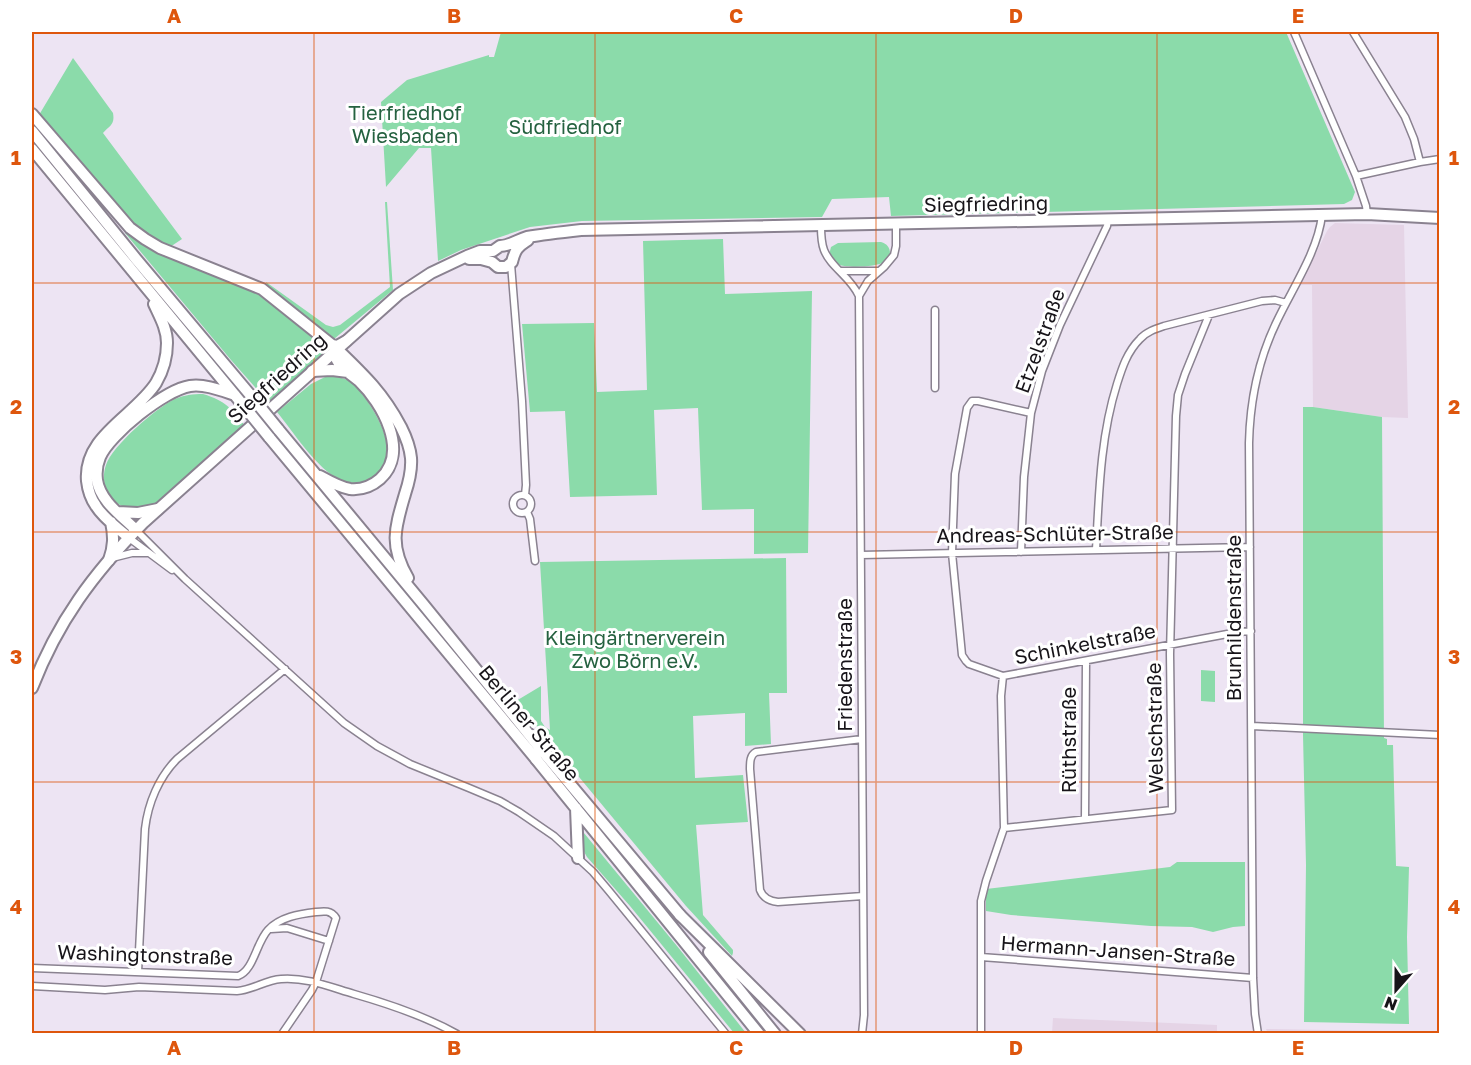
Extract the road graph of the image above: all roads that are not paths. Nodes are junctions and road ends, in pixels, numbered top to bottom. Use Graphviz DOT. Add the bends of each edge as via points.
graph roads {
  1 [pos="1294,32"];
  2 [pos="1353,32"];
  3 [pos="32,114"];
  4 [pos="32,131"];
  5 [pos="32,149"];
  6 [pos="1440,159"];
  7 [pos="1420,162"];
  8 [pos="1356,176"];
  9 [pos="1367,214"];
  10 [pos="1322,215"];
  11 [pos="1440,218"];
  12 [pos="1108,220"];
  13 [pos="896,224"];
  14 [pos="821,226"];
  15 [pos="503,257"];
  16 [pos="840,271"];
  17 [pos="879,271"];
  18 [pos="146,288"];
  19 [pos="513,288"];
  20 [pos="859,296"];
  21 [pos="1286,303"];
  22 [pos="935,310"];
  23 [pos="1209,315"];
  24 [pos="341,345"];
  25 [pos="312,371"];
  26 [pos="348,372"];
  27 [pos="935,388"];
  28 [pos="235,395"];
  29 [pos="1031,413"];
  30 [pos="312,471"];
  31 [pos="525,495"];
  32 [pos="158,509"];
  33 [pos="118,512"];
  34 [pos="527,512"];
  35 [pos="111,522"];
  36 [pos="133,534"];
  37 [pos="1250,547"];
  38 [pos="1173,549"];
  39 [pos="1096,550"];
  40 [pos="1021,552"];
  41 [pos="952,553"];
  42 [pos="148,554"];
  43 [pos="861,555"];
  44 [pos="109,560"];
  45 [pos="535,561"];
  46 [pos="185,579"];
  47 [pos="423,604"];
  48 [pos="1251,631"];
  49 [pos="1171,645"];
  50 [pos="1086,661"];
  51 [pos="285,669"];
  52 [pos="1003,676"];
  53 [pos="32,688"];
  54 [pos="1252,726"];
  55 [pos="1440,735"];
  56 [pos="862,739"];
  57 [pos="576,807"];
  58 [pos="1085,819"];
  59 [pos="1004,828"];
  60 [pos="578,858"];
  61 [pos="863,896"];
  62 [pos="680,915"];
  63 [pos="268,930"];
  64 [pos="329,941"];
  65 [pos="981,957"];
  66 [pos="32,968"];
  67 [pos="138,972"];
  68 [pos="1253,978"];
  69 [pos="316,982"];
  70 [pos="32,986"];
  71 [pos="282,1034"];
  72 [pos="457,1034"];
  73 [pos="726,1034"];
  74 [pos="759,1034"];
  75 [pos="775,1034"];
  76 [pos="800,1034"];
  77 [pos="862,1034"];
  78 [pos="981,1034"];
  79 [pos="1258,1034"];
  1 -- 8 [label="street"];
  2 -- 7 [label="street" via="1405,117"];
  3 -- 24 [label="main road" via="130,228 160,248 262,289 332,345"];
  4 -- 30 [label="main road, bridge"];
  5 -- 18 [label="main road"];
  6 -- 7 [label="street"];
  7 -- 8 [label="street"];
  8 -- 9 [label="street"];
  9 -- 10 [label="main road, Siegfriedring"];
  9 -- 11 [label="main road, Siegfriedring"];
  10 -- 12 [label="main road, Siegfriedring"];
  10 -- 21 [label="street, Brunhildenstraße" via="1314,246"];
  12 -- 13 [label="main road, Siegfriedring"];
  12 -- 29 [label="street, Etzelstraße" via="1046,362"];
  13 -- 14 [label="main road, Siegfriedring"];
  13 -- 17 [label="street" via="894,255"];
  14 -- 15 [label="main road, Siegfriedring" via="581,230 519,240"];
  14 -- 16 [label="street" via="825,252"];
  15 -- 19 [label="street"];
  15 -- 19 [label="street"];
  15 -- 24 [label="main road, Siegfriedring" via="475,253 431,273 402,292"];
  16 -- 17 [label="street"];
  16 -- 20 [label="street"];
  17 -- 20 [label="street"];
  18 -- 28 [label="main road, Berliner Straße"];
  18 -- 35 [label="main road" via="163,322 165,363 155,384 95,447 88,462 87,485 92,500"];
  19 -- 31 [label="street"];
  20 -- 43 [label="street, Friedenstraße"];
  21 -- 23 [label="street" via="1262,301"];
  21 -- 37 [label="street, Brunhildenstraße" via="1261,362 1252,403"];
  22 -- 27 [label="street"];
  23 -- 38 [label="street, Welschstraße" via="1178,395"];
  23 -- 39 [label="street" via="1152,330 1124,361 1106,424"];
  24 -- 25 [label="main road, Siegfriedring"];
  24 -- 26 [label="main road" via="336,357"];
  24 -- 47 [label="main road" via="386,400 409,446 410,478 395,542 402,567"];
  25 -- 26 [label="main road"];
  25 -- 32 [label="main road, Siegfriedring"];
  26 -- 30 [label="main road" via="385,416 392,440 390,465 380,479 361,489 342,487"];
  28 -- 33 [label="main road" via="202,386 180,388 114,438 100,458 97,480 107,501"];
  28 -- 57 [label="main road, Berliner Straße, bridge"];
  29 -- 40 [label="street, Etzelstraße"];
  29 -- 41 [label="street" via="978,401 969,404 955,474"];
  30 -- 47 [label="main road"];
  31 -- 34 [label="street" via="532,505"];
  31 -- 34 [label="street" via="516,497 513,506 518,513"];
  32 -- 33 [label="main road"];
  32 -- 36 [label="main road, Siegfriedring"];
  33 -- 36 [label="main road"];
  34 -- 45 [label="street"];
  35 -- 36 [label="main road"];
  35 -- 44 [label="main road" via="114,537"];
  36 -- 42 [label="street"];
  36 -- 44 [label="main road, Siegfriedring"];
  36 -- 46 [label="street"];
  37 -- 38 [label="street, Andreas-Schlüter-Straße"];
  37 -- 48 [label="street, Brunhildenstraße"];
  38 -- 39 [label="street, Andreas-Schlüter-Straße"];
  38 -- 49 [label="street, Welschstraße"];
  39 -- 40 [label="street, Andreas-Schlüter-Straße"];
  40 -- 41 [label="street, Andreas-Schlüter-Straße"];
  41 -- 43 [label="street, Andreas-Schlüter-Straße"];
  41 -- 52 [label="street, Schinkelstraße" via="963,658 969,664"];
  42 -- 44 [label="street" via="124,554"];
  42 -- 46 [label="street"];
  43 -- 56 [label="street, Friedenstraße"];
  44 -- 53 [label="main road, Siegfriedring" via="57,632"];
  46 -- 51 [label="street"];
  47 -- 62 [label="main road, Berliner Straße"];
  48 -- 49 [label="street, Schinkelstraße"];
  48 -- 54 [label="street, Brunhildenstraße"];
  49 -- 50 [label="street, Schinkelstraße"];
  49 -- 58 [label="street, Welschstraße" via="1172,810"];
  50 -- 52 [label="street, Schinkelstraße"];
  50 -- 58 [label="street, Rüthstraße"];
  51 -- 60 [label="street" via="344,723 377,746 500,801 554,836"];
  51 -- 67 [label="street" via="177,759 155,791 145,829"];
  52 -- 59 [label="street"];
  54 -- 55 [label="street"];
  54 -- 68 [label="street, Brunhildenstraße"];
  56 -- 61 [label="street, Friedenstraße"];
  56 -- 61 [label="street" via="756,752 750,769 762,895 778,902"];
  57 -- 60 [label="main road"];
  57 -- 74 [label="main road, Berliner Straße"];
  58 -- 59 [label="street, Welschstraße"];
  59 -- 65 [label="street" via="983,891"];
  60 -- 73 [label="street"];
  61 -- 77 [label="street, Friedenstraße"];
  62 -- 75 [label="main road, Berliner Straße"];
  62 -- 76 [label="main road"];
  63 -- 64 [label="street" via="287,928"];
  63 -- 64 [label="street" via="292,916 328,911 336,918"];
  63 -- 67 [label="street, Washingtonstraße" via="246,971 238,976"];
  64 -- 69 [label="street"];
  65 -- 68 [label="street, Hermann-Jansen-Straße"];
  65 -- 78 [label="street"];
  66 -- 67 [label="street, Washingtonstraße"];
  68 -- 79 [label="street, Brunhildenstraße"];
  69 -- 70 [label="street" via="266,981 237,992"];
  69 -- 71 [label="street"];
  69 -- 72 [label="street" via="410,1012"];
}
